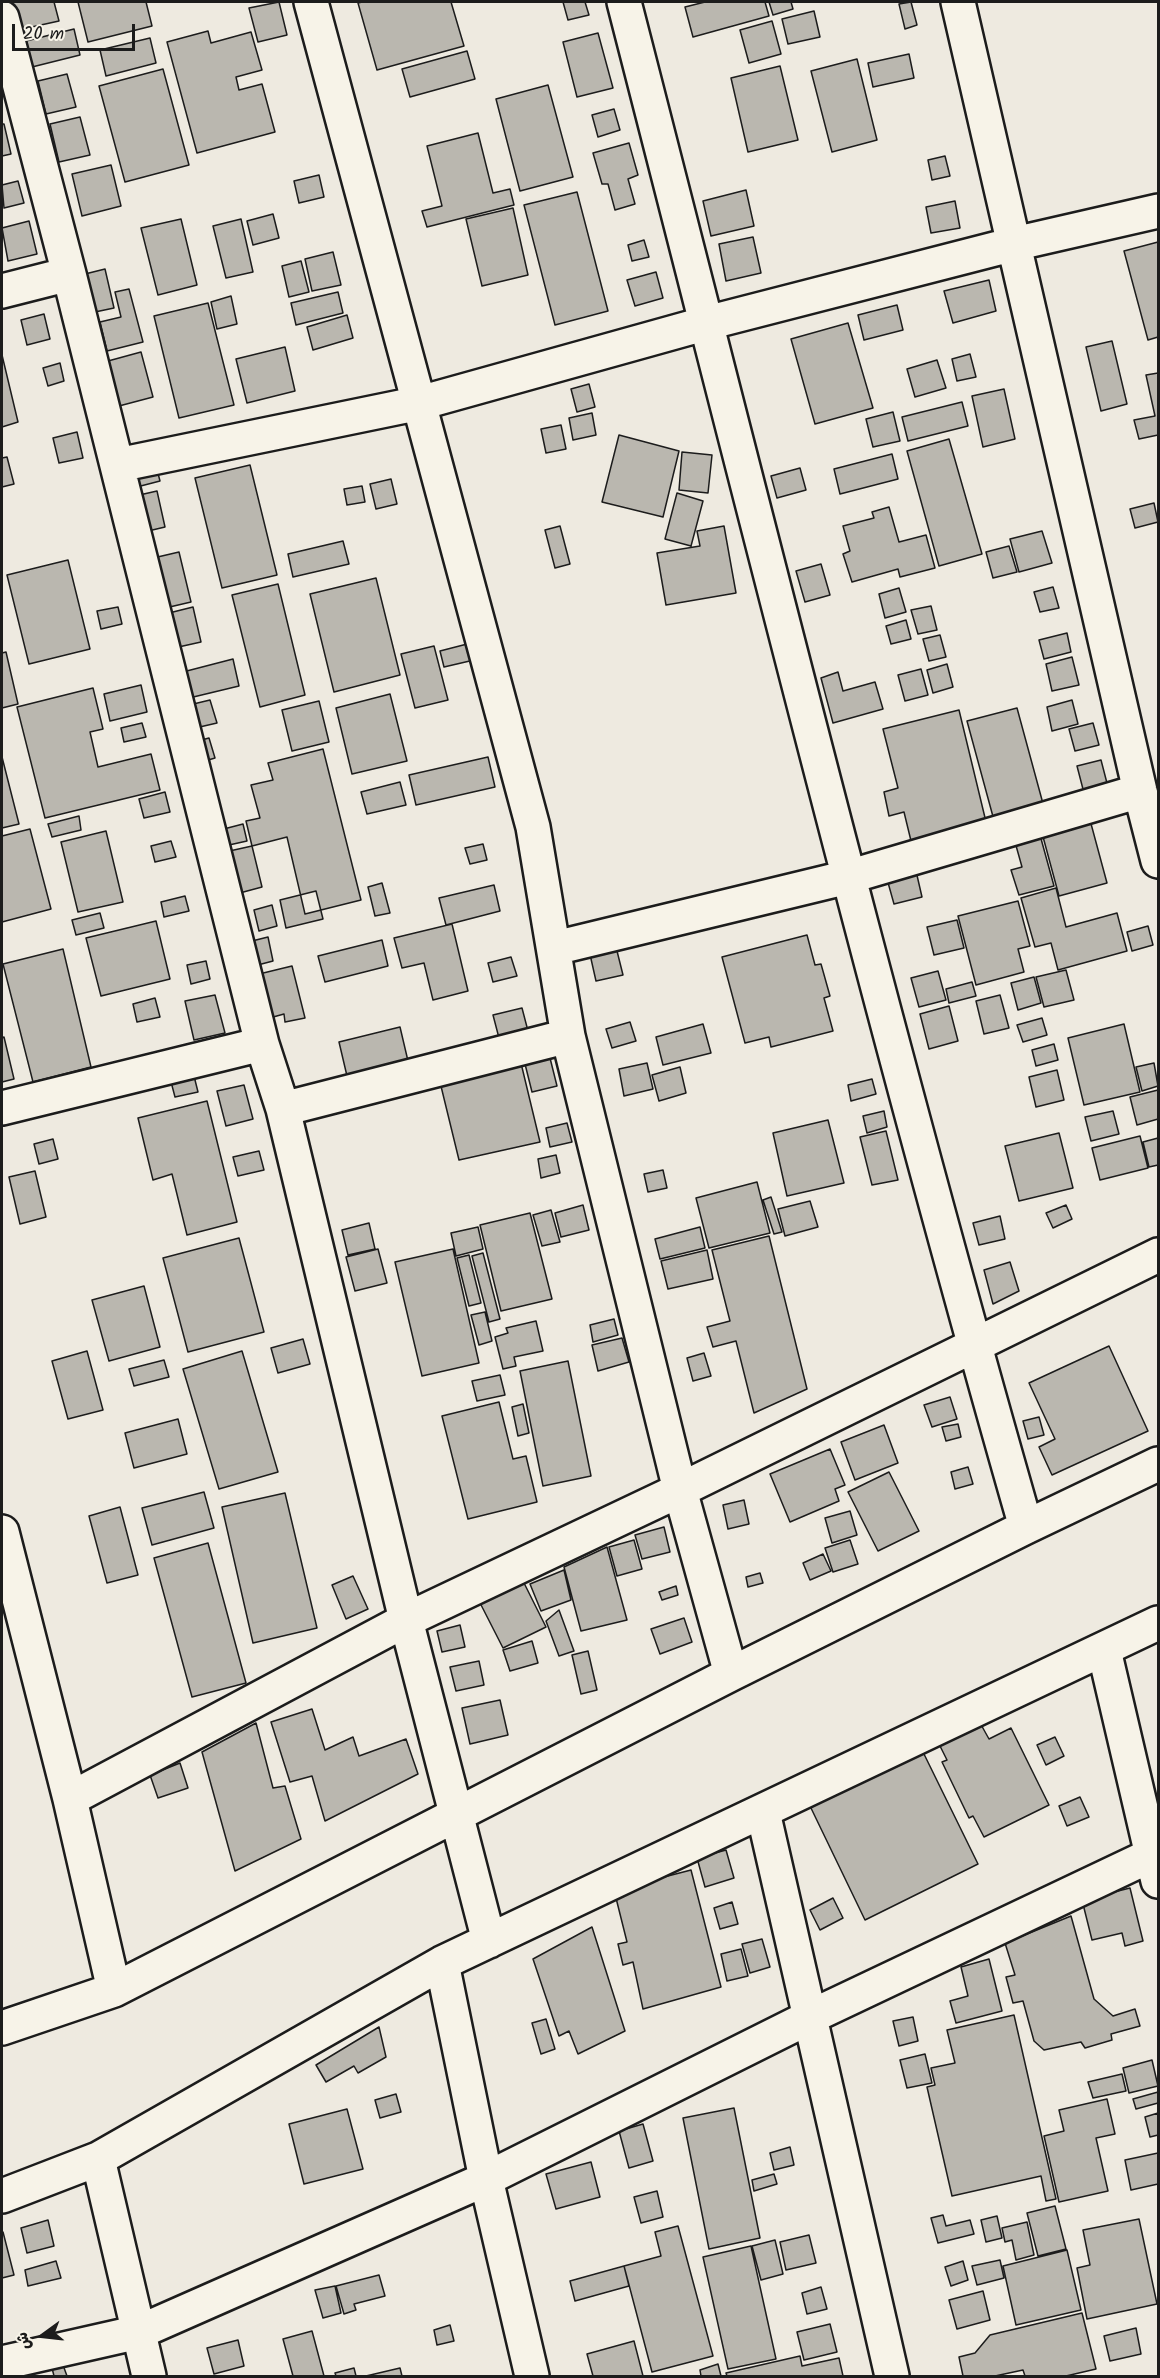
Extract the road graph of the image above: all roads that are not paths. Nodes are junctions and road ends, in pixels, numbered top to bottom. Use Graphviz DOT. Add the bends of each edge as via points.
graph roads {
  1 [pos="311,2"];
  2 [pos="624,2"];
  3 [pos="958,2"];
  4 [pos="2,18"];
  5 [pos="1158,211"];
  6 [pos="1014,244"];
  7 [pos="69,274"];
  8 [pos="2,291"];
  9 [pos="707,323"];
  10 [pos="420,403"];
  11 [pos="118,465"];
  12 [pos="1140,791"];
  13 [pos="1158,861"];
  14 [pos="848,877"];
  15 [pos="555,948"];
  16 [pos="568,1036"];
  17 [pos="262,1044"];
  18 [pos="2,1108"];
  19 [pos="283,1109"];
  20 [pos="1158,1255"];
  21 [pos="975,1347"];
  22 [pos="1158,1464"];
  23 [pos="680,1490"];
  24 [pos="1026,1527"];
  25 [pos="2,1532"];
  26 [pos="406,1620"];
  27 [pos="1158,1623"];
  28 [pos="1104,1650"];
  29 [pos="731,1674"];
  30 [pos="70,1799"];
  31 [pos="763,1812"];
  32 [pos="456,1815"];
  33 [pos="1156,1863"];
  34 [pos="489,1941"];
  35 [pos="442,1963"];
  36 [pos="114,1990"];
  37 [pos="810,2017"];
  38 [pos="2,2028"];
  39 [pos="98,2159"];
  40 [pos="486,2179"];
  41 [pos="2,2196"];
  42 [pos="139,2332"];
  43 [pos="2,2363"];
  44 [pos="149,2376"];
  45 [pos="532,2376"];
  46 [pos="892,2376"];
  1 -- 10 [label="street"];
  2 -- 9 [label="street"];
  3 -- 6 [label="street"];
  4 -- 7 [label="street"];
  5 -- 6 [label="street"];
  6 -- 9 [label="street"];
  6 -- 12 [label="street"];
  7 -- 8 [label="street"];
  7 -- 11 [label="street"];
  9 -- 10 [label="street"];
  9 -- 14 [label="street"];
  10 -- 11 [label="street"];
  10 -- 15 [label="street" via="533,827"];
  11 -- 17 [label="street"];
  12 -- 13 [label="street"];
  12 -- 14 [label="street"];
  14 -- 15 [label="street"];
  14 -- 21 [label="street"];
  15 -- 16 [label="street"];
  16 -- 19 [label="street"];
  16 -- 23 [label="street"];
  17 -- 18 [label="street"];
  17 -- 19 [label="street"];
  19 -- 26 [label="street"];
  20 -- 21 [label="street"];
  21 -- 23 [label="street"];
  21 -- 24 [label="street"];
  22 -- 24 [label="street"];
  23 -- 26 [label="street"];
  23 -- 29 [label="street"];
  24 -- 29 [label="street"];
  25 -- 30 [label="street"];
  26 -- 30 [label="street"];
  26 -- 32 [label="street"];
  27 -- 28 [label="street"];
  28 -- 31 [label="street"];
  28 -- 33 [label="street"];
  29 -- 32 [label="street"];
  30 -- 36 [label="street"];
  31 -- 34 [label="street"];
  31 -- 37 [label="street"];
  32 -- 34 [label="street"];
  32 -- 36 [label="street"];
  33 -- 37 [label="street"];
  34 -- 35 [label="street"];
  35 -- 39 [label="street"];
  35 -- 40 [label="street"];
  36 -- 38 [label="street"];
  37 -- 40 [label="street"];
  37 -- 46 [label="street"];
  39 -- 41 [label="street"];
  39 -- 42 [label="street"];
  40 -- 42 [label="street"];
  40 -- 45 [label="street"];
  42 -- 43 [label="street"];
  42 -- 44 [label="street"];
}
